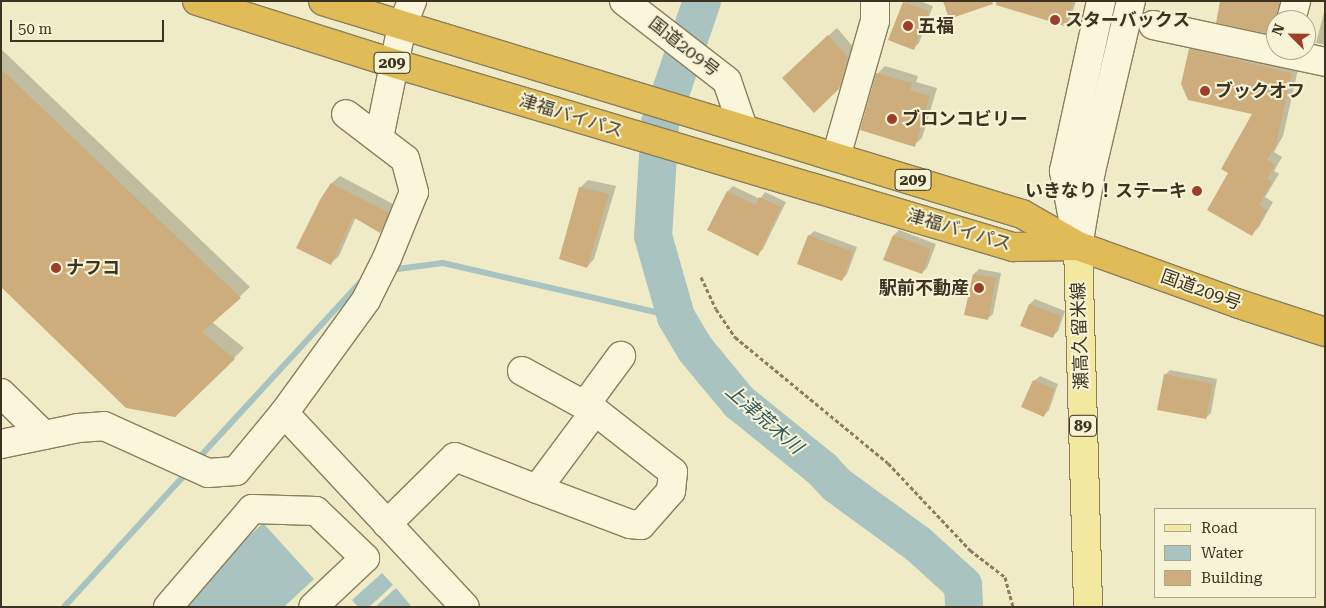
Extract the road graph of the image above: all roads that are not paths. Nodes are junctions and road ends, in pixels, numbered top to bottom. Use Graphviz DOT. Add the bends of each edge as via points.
graph roads {
  1 [pos="197,1"];
  2 [pos="323,1"];
  3 [pos="412,1"];
  4 [pos="624,1"];
  5 [pos="875,1"];
  6 [pos="1102,1"];
  7 [pos="1131,1"];
  8 [pos="1153,25"];
  9 [pos="402,26"];
  10 [pos="1266,48"];
  11 [pos="396,64"];
  12 [pos="346,114"];
  13 [pos="743,128"];
  14 [pos="379,138"];
  15 [pos="836,157"];
  16 [pos="1078,246"];
  17 [pos="1325,332"];
  18 [pos="621,356"];
  19 [pos="522,371"];
  20 [pos="1,393"];
  21 [pos="590,408"];
  22 [pos="284,413"];
  23 [pos="44,435"];
  24 [pos="1,444"];
  25 [pos="537,489"];
  26 [pos="387,524"];
  27 [pos="168,607"];
  28 [pos="313,607"];
  29 [pos="465,607"];
  30 [pos="1088,607"];
  1 -- 11 [label="highway, 津福バイパス / 209"];
  2 -- 9 [label="highway, 津福バイパス / 209"];
  3 -- 9 [label="street, 209"];
  4 -- 13 [label="street, 国道209号" via="728,80"];
  5 -- 15 [label="street" via="875,21"];
  6 -- 16 [label="street" via="1064,171"];
  7 -- 16 [label="street" via="1091,172"];
  8 -- 10 [label="street"];
  9 -- 11 [label="street"];
  9 -- 13 [label="highway, 津福バイパス / 209"];
  11 -- 14 [label="street"];
  11 -- 16 [label="highway, 津福バイパス / 209" via="1013,247"];
  12 -- 14 [label="street"];
  13 -- 15 [label="highway, 津福バイパス / 209"];
  14 -- 22 [label="street" via="405,159 414,192 366,300"];
  15 -- 16 [label="highway, 津福バイパス / 209" via="1022,214"];
  16 -- 17 [label="highway, 国道209号 / 209"];
  16 -- 30 [label="main road, 瀬高久留米線 / 89"];
  18 -- 21 [label="street"];
  19 -- 21 [label="street"];
  20 -- 23 [label="street"];
  21 -- 25 [label="street"];
  21 -- 25 [label="street" via="673,472 672,491 641,525 630,524"];
  22 -- 23 [label="street" via="236,470 208,473 104,426"];
  22 -- 26 [label="street"];
  23 -- 24 [label="street"];
  25 -- 26 [label="street" via="454,457"];
  26 -- 29 [label="street"];
  27 -- 28 [label="street" via="252,509 316,511 365,558"];
}
